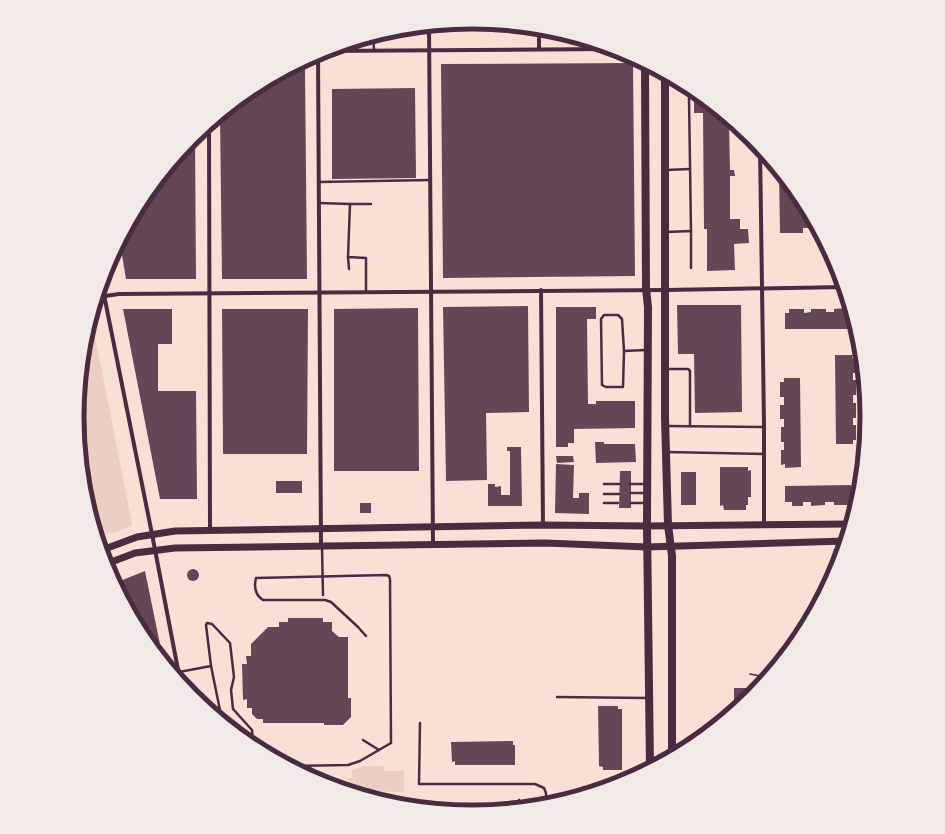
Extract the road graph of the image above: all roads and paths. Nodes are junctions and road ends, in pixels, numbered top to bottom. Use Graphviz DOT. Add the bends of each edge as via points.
graph roads {
  1 [pos="428,32"];
  2 [pos="539,35"];
  3 [pos="373,42"];
  4 [pos="592,48"];
  5 [pos="539,49"];
  6 [pos="429,50"];
  7 [pos="345,51"];
  8 [pos="374,51"];
  9 [pos="318,62"];
  10 [pos="646,70"];
  11 [pos="665,80"];
  12 [pos="689,98"];
  13 [pos="209,133"];
  14 [pos="760,157"];
  15 [pos="690,169"];
  16 [pos="666,170"];
  17 [pos="430,180"];
  18 [pos="319,182"];
  19 [pos="319,203"];
  20 [pos="350,204"];
  21 [pos="371,204"];
  22 [pos="691,231"];
  23 [pos="666,232"];
  24 [pos="348,257"];
  25 [pos="691,268"];
  26 [pos="349,269"];
  27 [pos="762,287"];
  28 [pos="838,287"];
  29 [pos="646,289"];
  30 [pos="541,290"];
  31 [pos="666,290"];
  32 [pos="431,291"];
  33 [pos="210,292"];
  34 [pos="319,292"];
  35 [pos="366,292"];
  36 [pos="104,296"];
  37 [pos="648,350"];
  38 [pos="624,351"];
  39 [pos="666,369"];
  40 [pos="666,426"];
  41 [pos="690,426"];
  42 [pos="764,427"];
  43 [pos="666,452"];
  44 [pos="764,454"];
  45 [pos="604,484"];
  46 [pos="618,484"];
  47 [pos="630,484"];
  48 [pos="647,484"];
  49 [pos="631,493"];
  50 [pos="647,493"];
  51 [pos="604,494"];
  52 [pos="619,494"];
  53 [pos="604,503"];
  54 [pos="618,503"];
  55 [pos="631,503"];
  56 [pos="647,503"];
  57 [pos="845,524"];
  58 [pos="543,525"];
  59 [pos="668,525"];
  60 [pos="764,525"];
  61 [pos="433,526"];
  62 [pos="647,526"];
  63 [pos="321,529"];
  64 [pos="210,530"];
  65 [pos="152,534"];
  66 [pos="840,541"];
  67 [pos="433,544"];
  68 [pos="671,546"];
  69 [pos="322,547"];
  70 [pos="648,547"];
  71 [pos="107,548"];
  72 [pos="155,550"];
  73 [pos="113,561"];
  74 [pos="323,576"];
  75 [pos="324,595"];
  76 [pos="366,636"];
  77 [pos="211,666"];
  78 [pos="177,668"];
  79 [pos="180,672"];
  80 [pos="750,674"];
  81 [pos="761,676"];
  82 [pos="556,697"];
  83 [pos="649,698"];
  84 [pos="220,712"];
  85 [pos="420,723"];
  86 [pos="253,737"];
  87 [pos="363,740"];
  88 [pos="672,749"];
  89 [pos="379,750"];
  90 [pos="650,762"];
  91 [pos="303,766"];
  92 [pos="546,798"];
  1 -- 6 [label="street"];
  2 -- 5 [label="street"];
  3 -- 8 [label="lane"];
  4 -- 5 [label="street"];
  5 -- 6 [label="street"];
  6 -- 8 [label="street"];
  6 -- 17 [label="street"];
  7 -- 8 [label="street"];
  9 -- 18 [label="street"];
  10 -- 29 [label="main road"];
  11 -- 16 [label="main road"];
  12 -- 15 [label="lane"];
  13 -- 33 [label="street"];
  14 -- 27 [label="street"];
  15 -- 16 [label="lane"];
  15 -- 22 [label="lane"];
  16 -- 23 [label="main road"];
  17 -- 18 [label="lane"];
  17 -- 32 [label="street"];
  18 -- 19 [label="street"];
  19 -- 20 [label="lane"];
  19 -- 34 [label="street"];
  20 -- 21 [label="lane"];
  20 -- 24 [label="lane"];
  22 -- 23 [label="lane"];
  22 -- 25 [label="lane"];
  23 -- 31 [label="main road"];
  24 -- 26 [label="lane"];
  24 -- 35 [label="lane" via="366,258"];
  27 -- 28 [label="street"];
  27 -- 31 [label="street"];
  27 -- 42 [label="street"];
  29 -- 30 [label="street"];
  29 -- 31 [label="street"];
  29 -- 37 [label="main road"];
  30 -- 32 [label="street"];
  30 -- 58 [label="street"];
  31 -- 39 [label="main road"];
  32 -- 35 [label="street"];
  32 -- 61 [label="street"];
  33 -- 34 [label="street"];
  33 -- 36 [label="street"];
  33 -- 64 [label="street"];
  34 -- 35 [label="street"];
  34 -- 63 [label="street"];
  36 -- 65 [label="street"];
  37 -- 38 [label="lane"];
  37 -- 48 [label="main road"];
  38 -- 38 [label="lane" via="622,319 618,315 604,315 601,319 602,385 623,388"];
  39 -- 40 [label="main road"];
  39 -- 41 [label="lane" via="690,371"];
  40 -- 41 [label="lane"];
  40 -- 43 [label="main road"];
  41 -- 42 [label="lane"];
  42 -- 44 [label="street"];
  43 -- 44 [label="lane"];
  43 -- 59 [label="main road"];
  44 -- 60 [label="street"];
  45 -- 46 [label="lane"];
  47 -- 48 [label="lane"];
  48 -- 50 [label="main road"];
  49 -- 50 [label="lane"];
  50 -- 56 [label="main road"];
  51 -- 52 [label="lane"];
  53 -- 54 [label="lane"];
  55 -- 56 [label="lane"];
  56 -- 62 [label="main road"];
  57 -- 60 [label="main road"];
  58 -- 61 [label="main road"];
  58 -- 62 [label="main road"];
  59 -- 60 [label="main road"];
  59 -- 62 [label="main road"];
  59 -- 68 [label="main road"];
  61 -- 63 [label="main road"];
  61 -- 67 [label="street"];
  62 -- 70 [label="main road"];
  63 -- 64 [label="main road"];
  63 -- 69 [label="street"];
  64 -- 65 [label="main road"];
  65 -- 71 [label="main road"];
  65 -- 72 [label="street"];
  66 -- 68 [label="main road"];
  67 -- 69 [label="main road"];
  67 -- 70 [label="main road" via="545,543"];
  68 -- 70 [label="main road"];
  68 -- 88 [label="main road"];
  69 -- 72 [label="main road"];
  69 -- 74 [label="lane"];
  70 -- 83 [label="main road"];
  72 -- 73 [label="main road" via="135,553"];
  72 -- 78 [label="street"];
  74 -- 75 [label="lane"];
  74 -- 76 [label="lane" via="258,576 255,579 256,592 263,600 331,602"];
  74 -- 89 [label="lane" via="386,575 390,579 392,741"];
  77 -- 79 [label="lane"];
  77 -- 84 [label="lane"];
  77 -- 86 [label="lane" via="207,623 212,624 230,643 234,677 231,690 233,709 252,730"];
  80 -- 81 [label="path"];
  82 -- 83 [label="lane"];
  83 -- 90 [label="main road"];
  85 -- 92 [label="lane" via="419,784 535,784 544,788"];
  87 -- 89 [label="lane"];
  89 -- 91 [label="lane" via="348,765"];
}
